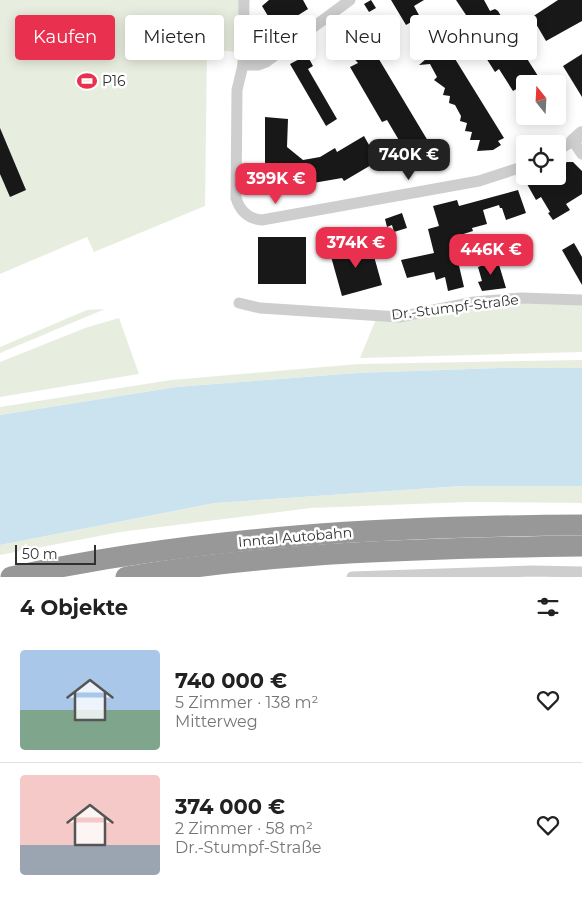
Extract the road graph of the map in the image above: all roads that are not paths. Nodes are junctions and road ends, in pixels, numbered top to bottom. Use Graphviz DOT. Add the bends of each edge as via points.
graph roads {
  1 [pos="244,0"];
  2 [pos="350,0"];
  3 [pos="243,65"];
  4 [pos="578,137"];
  5 [pos="566,145"];
  6 [pos="582,154"];
  7 [pos="516,169"];
  8 [pos="582,300"];
  9 [pos="239,302"];
  10 [pos="582,525"];
  11 [pos="582,546"];
  12 [pos="582,572"];
  13 [pos="428,575"];
  14 [pos="11,577"];
  15 [pos="126,577"];
  16 [pos="352,577"];
  1 -- 3 [label="street"];
  2 -- 3 [label="street" via="266,62"];
  3 -- 7 [label="street" via="237,90 236,198 242,211 250,218 262,220 317,212 479,181"];
  4 -- 5 [label="street"];
  4 -- 6 [label="street"];
  8 -- 9 [label="street, Dr.-Stumpf-Straße" via="526,298 474,302 399,317 260,308"];
  10 -- 14 [label="highway, Inntal Autobahn" via="487,525 311,535 114,557"];
  11 -- 15 [label="highway, Inntal Autobahn" via="351,553 211,565"];
  12 -- 13 [label="street"];
  13 -- 16 [label="street"];
}
